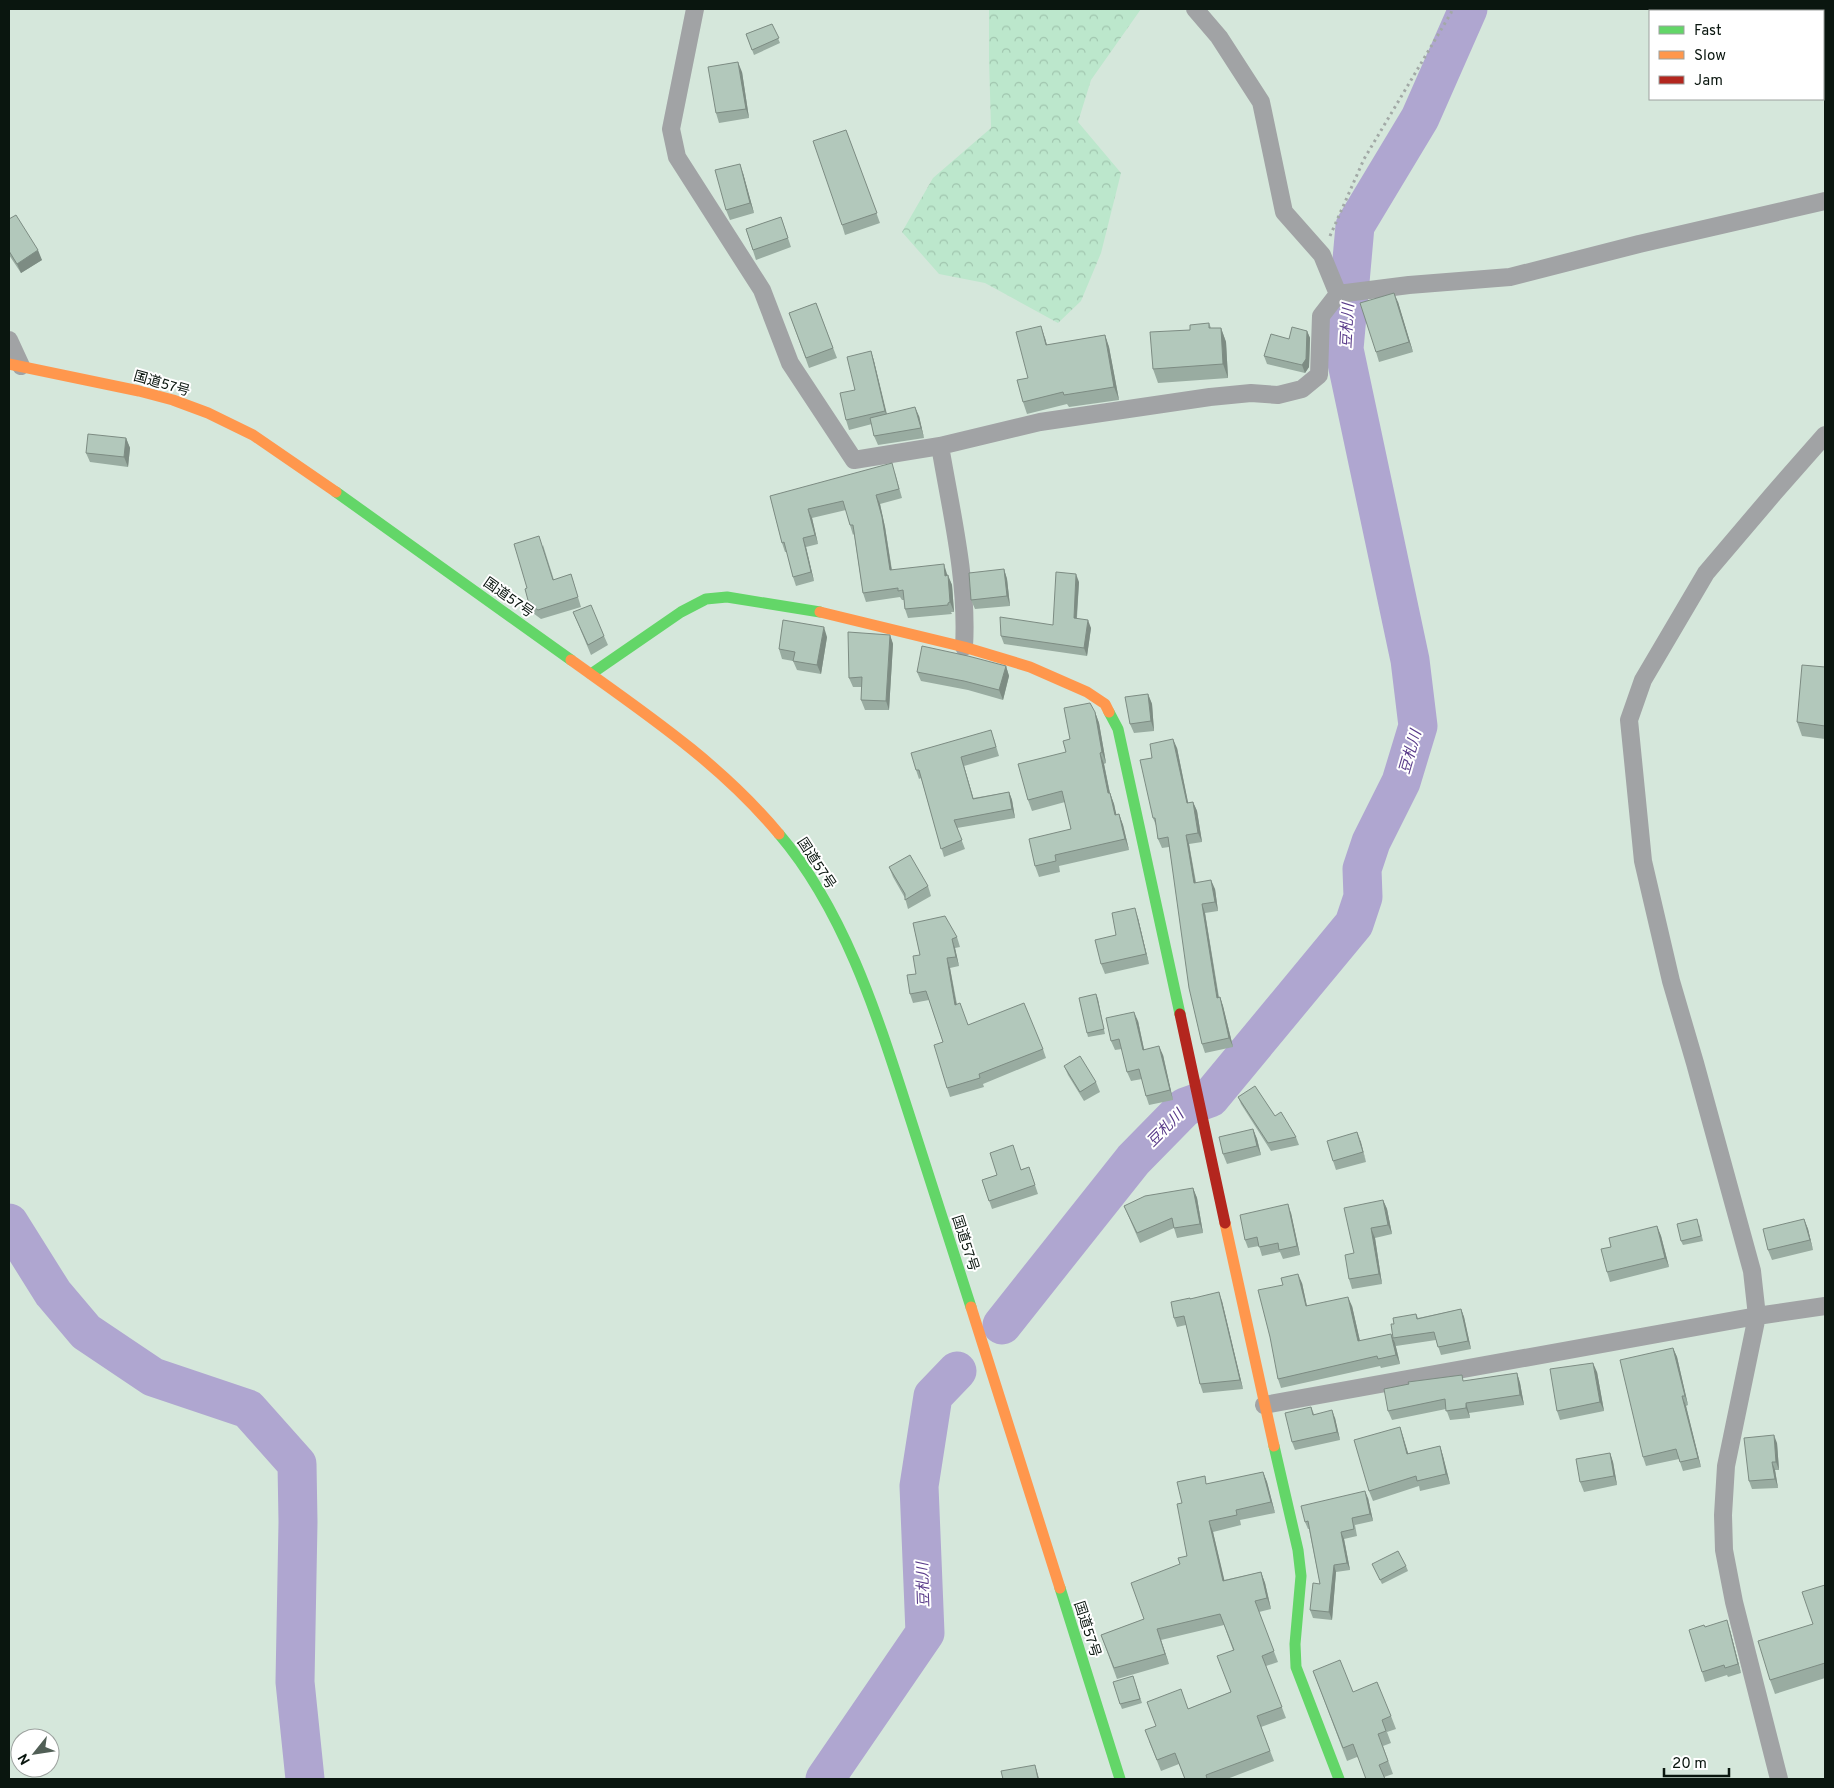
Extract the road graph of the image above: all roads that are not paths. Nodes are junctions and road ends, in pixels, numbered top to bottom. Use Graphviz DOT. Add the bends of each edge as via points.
graph roads {
  1 [pos="694,9"];
  2 [pos="1195,9"];
  3 [pos="1825,201"];
  4 [pos="1338,294"];
  5 [pos="9,340"];
  6 [pos="15,365"];
  7 [pos="1825,435"];
  8 [pos="940,446"];
  9 [pos="964,647"];
  10 [pos="591,674"];
  11 [pos="1825,1306"];
  12 [pos="1757,1316"];
  13 [pos="1264,1405"];
  14 [pos="1120,1779"];
  15 [pos="1339,1779"];
  16 [pos="1779,1779"];
  1 -- 8 [label="street" via="671,129 677,157 762,290 790,363 854,460"];
  2 -- 4 [label="street" via="1219,37 1262,102 1284,212 1322,254"];
  3 -- 4 [label="street" via="1510,277"];
  4 -- 8 [label="street" via="1321,316 1319,374 1302,389 1278,395 1251,393 1210,397 1040,422"];
  5 -- 6 [label="street"];
  6 -- 10 [label="main road, 国道57号" via="173,400 253,435"];
  7 -- 12 [label="street" via="1706,573 1643,680 1629,720 1643,861 1671,982 1752,1271"];
  8 -- 9 [label="street" via="960,568"];
  9 -- 10 [label="main road" via="838,614 727,597 706,598"];
  9 -- 13 [label="main road" via="1030,667 1086,692 1105,704 1118,728"];
  10 -- 14 [label="main road, 国道57号" via="658,720 702,756 768,821 795,854 840,931 873,1006"];
  11 -- 12 [label="street"];
  12 -- 13 [label="street"];
  12 -- 16 [label="street" via="1726,1466 1722,1515 1724,1550 1734,1602"];
  13 -- 15 [label="main road" via="1298,1550 1301,1576 1296,1667"];
}
